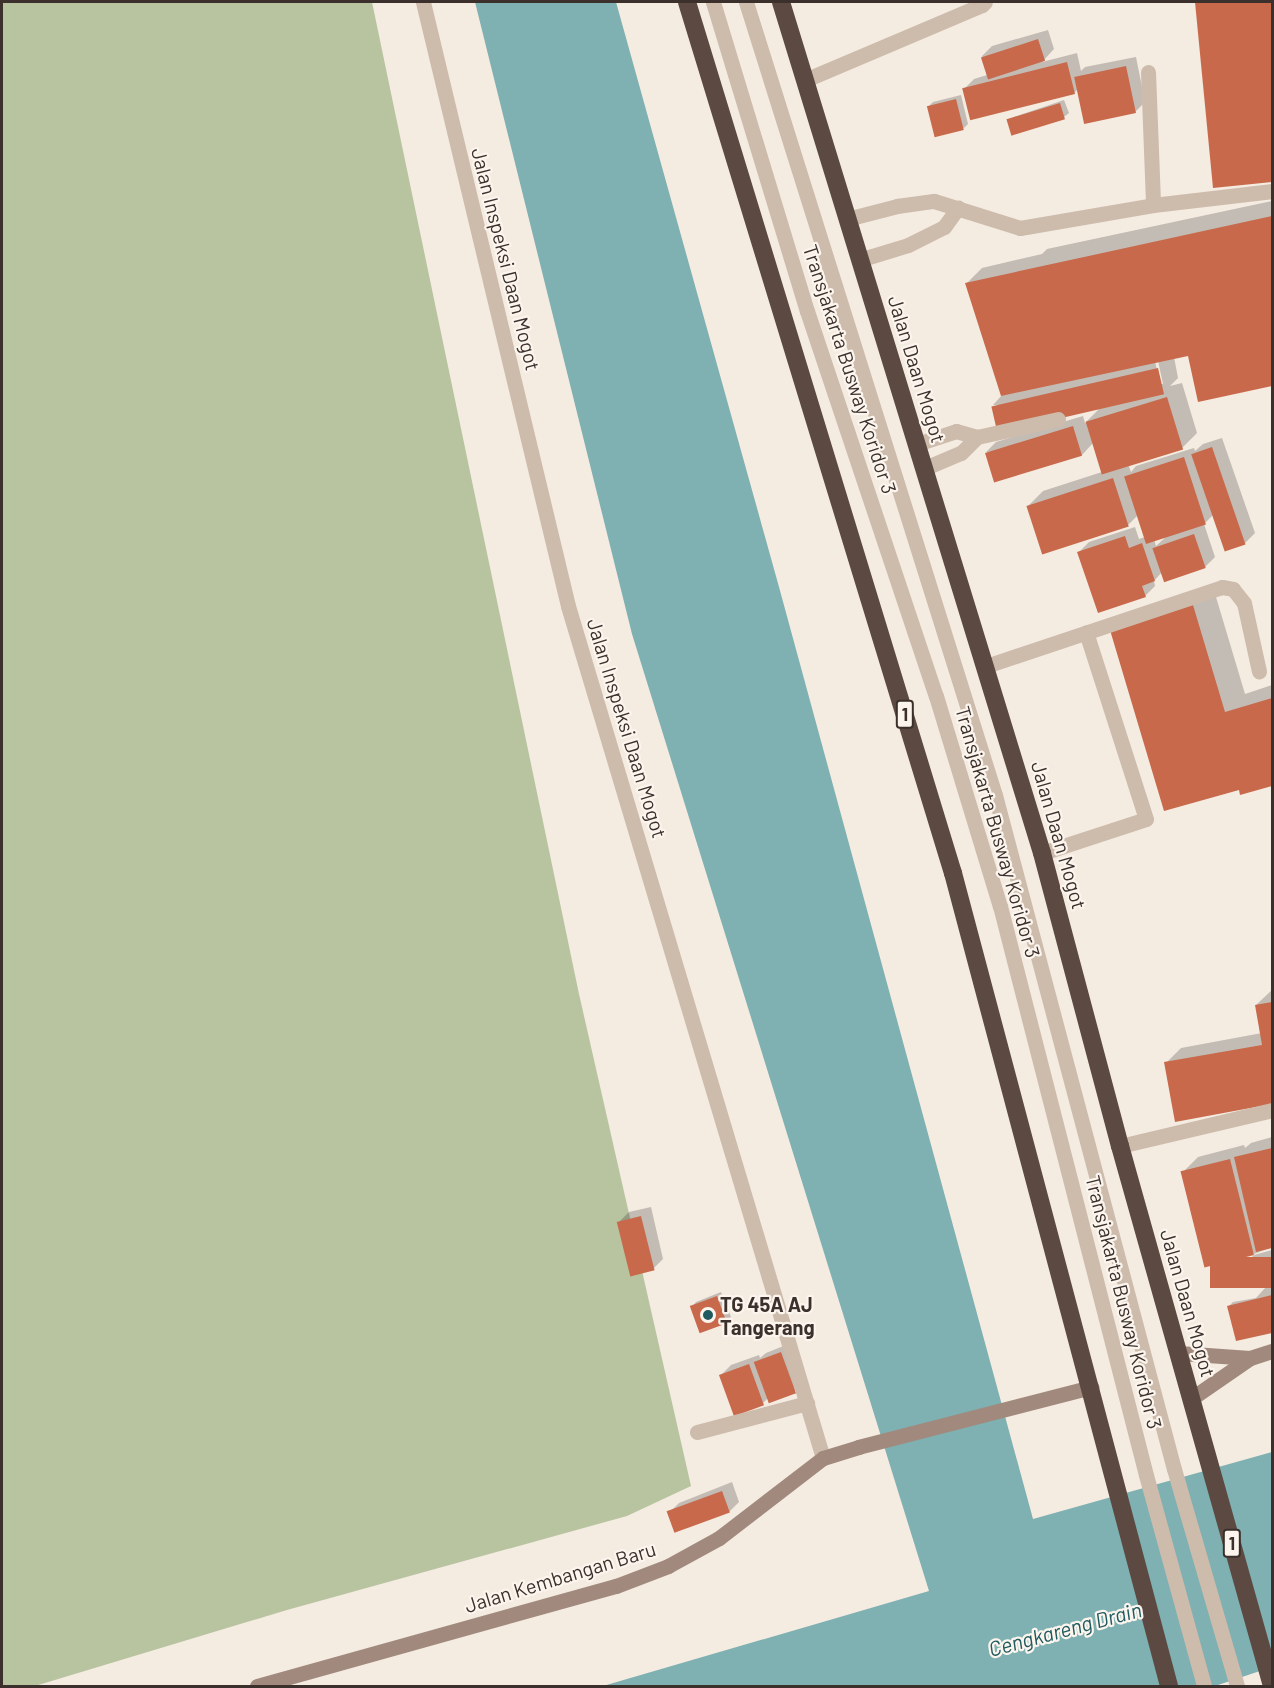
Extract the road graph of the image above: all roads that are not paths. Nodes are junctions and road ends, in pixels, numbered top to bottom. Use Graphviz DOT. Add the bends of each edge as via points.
graph roads {
  1 [pos="423,2"];
  2 [pos="687,2"];
  3 [pos="713,2"];
  4 [pos="746,2"];
  5 [pos="781,2"];
  6 [pos="985,2"];
  7 [pos="1148,72"];
  8 [pos="805,80"];
  9 [pos="1272,190"];
  10 [pos="1153,205"];
  11 [pos="958,208"];
  12 [pos="847,219"];
  13 [pos="859,260"];
  14 [pos="1058,420"];
  15 [pos="977,437"];
  16 [pos="917,444"];
  17 [pos="924,468"];
  18 [pos="1086,632"];
  19 [pos="986,666"];
  20 [pos="1258,671"];
  21 [pos="1042,853"];
  22 [pos="1272,1110"];
  23 [pos="1120,1146"];
  24 [pos="1272,1351"];
  25 [pos="1179,1353"];
  26 [pos="1250,1358"];
  27 [pos="1091,1387"];
  28 [pos="1193,1402"];
  29 [pos="807,1403"];
  30 [pos="697,1432"];
  31 [pos="823,1458"];
  32 [pos="1271,1683"];
  33 [pos="258,1686"];
  34 [pos="1169,1686"];
  35 [pos="1204,1686"];
  36 [pos="1237,1686"];
  1 -- 29 [label="street, Jalan Inspeksi Daan Mogot" via="568,606"];
  2 -- 27 [label="highway, 1" via="953,873"];
  3 -- 35 [label="street, Transjakarta Busway Koridor 3" via="807,310 936,696 1000,906"];
  4 -- 36 [label="street, Transjakarta Busway Koridor 3" via="995,795 1174,1469"];
  5 -- 8 [label="highway, Jalan Daan Mogot / 1"];
  6 -- 8 [label="street"];
  7 -- 10 [label="street"];
  8 -- 12 [label="highway, Jalan Daan Mogot / 1"];
  9 -- 10 [label="street"];
  10 -- 11 [label="street" via="1020,228"];
  11 -- 12 [label="street" via="934,201"];
  11 -- 13 [label="street" via="944,227 908,245"];
  12 -- 13 [label="highway, Jalan Daan Mogot / 1"];
  13 -- 16 [label="highway, Jalan Daan Mogot / 1"];
  14 -- 15 [label="street"];
  15 -- 16 [label="street" via="956,431"];
  15 -- 17 [label="street" via="961,453"];
  16 -- 17 [label="highway, Jalan Daan Mogot / 1"];
  17 -- 19 [label="highway, Jalan Daan Mogot / 1"];
  18 -- 19 [label="street"];
  18 -- 20 [label="street" via="1222,587 1233,590 1244,603"];
  18 -- 21 [label="street" via="1146,819"];
  19 -- 21 [label="highway, Jalan Daan Mogot / 1"];
  21 -- 23 [label="highway, Jalan Daan Mogot / 1"];
  22 -- 23 [label="street"];
  23 -- 25 [label="highway, Jalan Daan Mogot / 1"];
  24 -- 26 [label="main road"];
  25 -- 26 [label="main road"];
  25 -- 28 [label="highway, Jalan Daan Mogot / 1"];
  26 -- 28 [label="main road"];
  27 -- 31 [label="main road, Jalan Kembangan Baru"];
  27 -- 34 [label="highway, 1"];
  28 -- 32 [label="highway, Jalan Daan Mogot / 1"];
  29 -- 30 [label="street"];
  29 -- 31 [label="street, Jalan Inspeksi Daan Mogot"];
  31 -- 33 [label="main road, Jalan Kembangan Baru" via="719,1538 668,1566 615,1586"];
}
